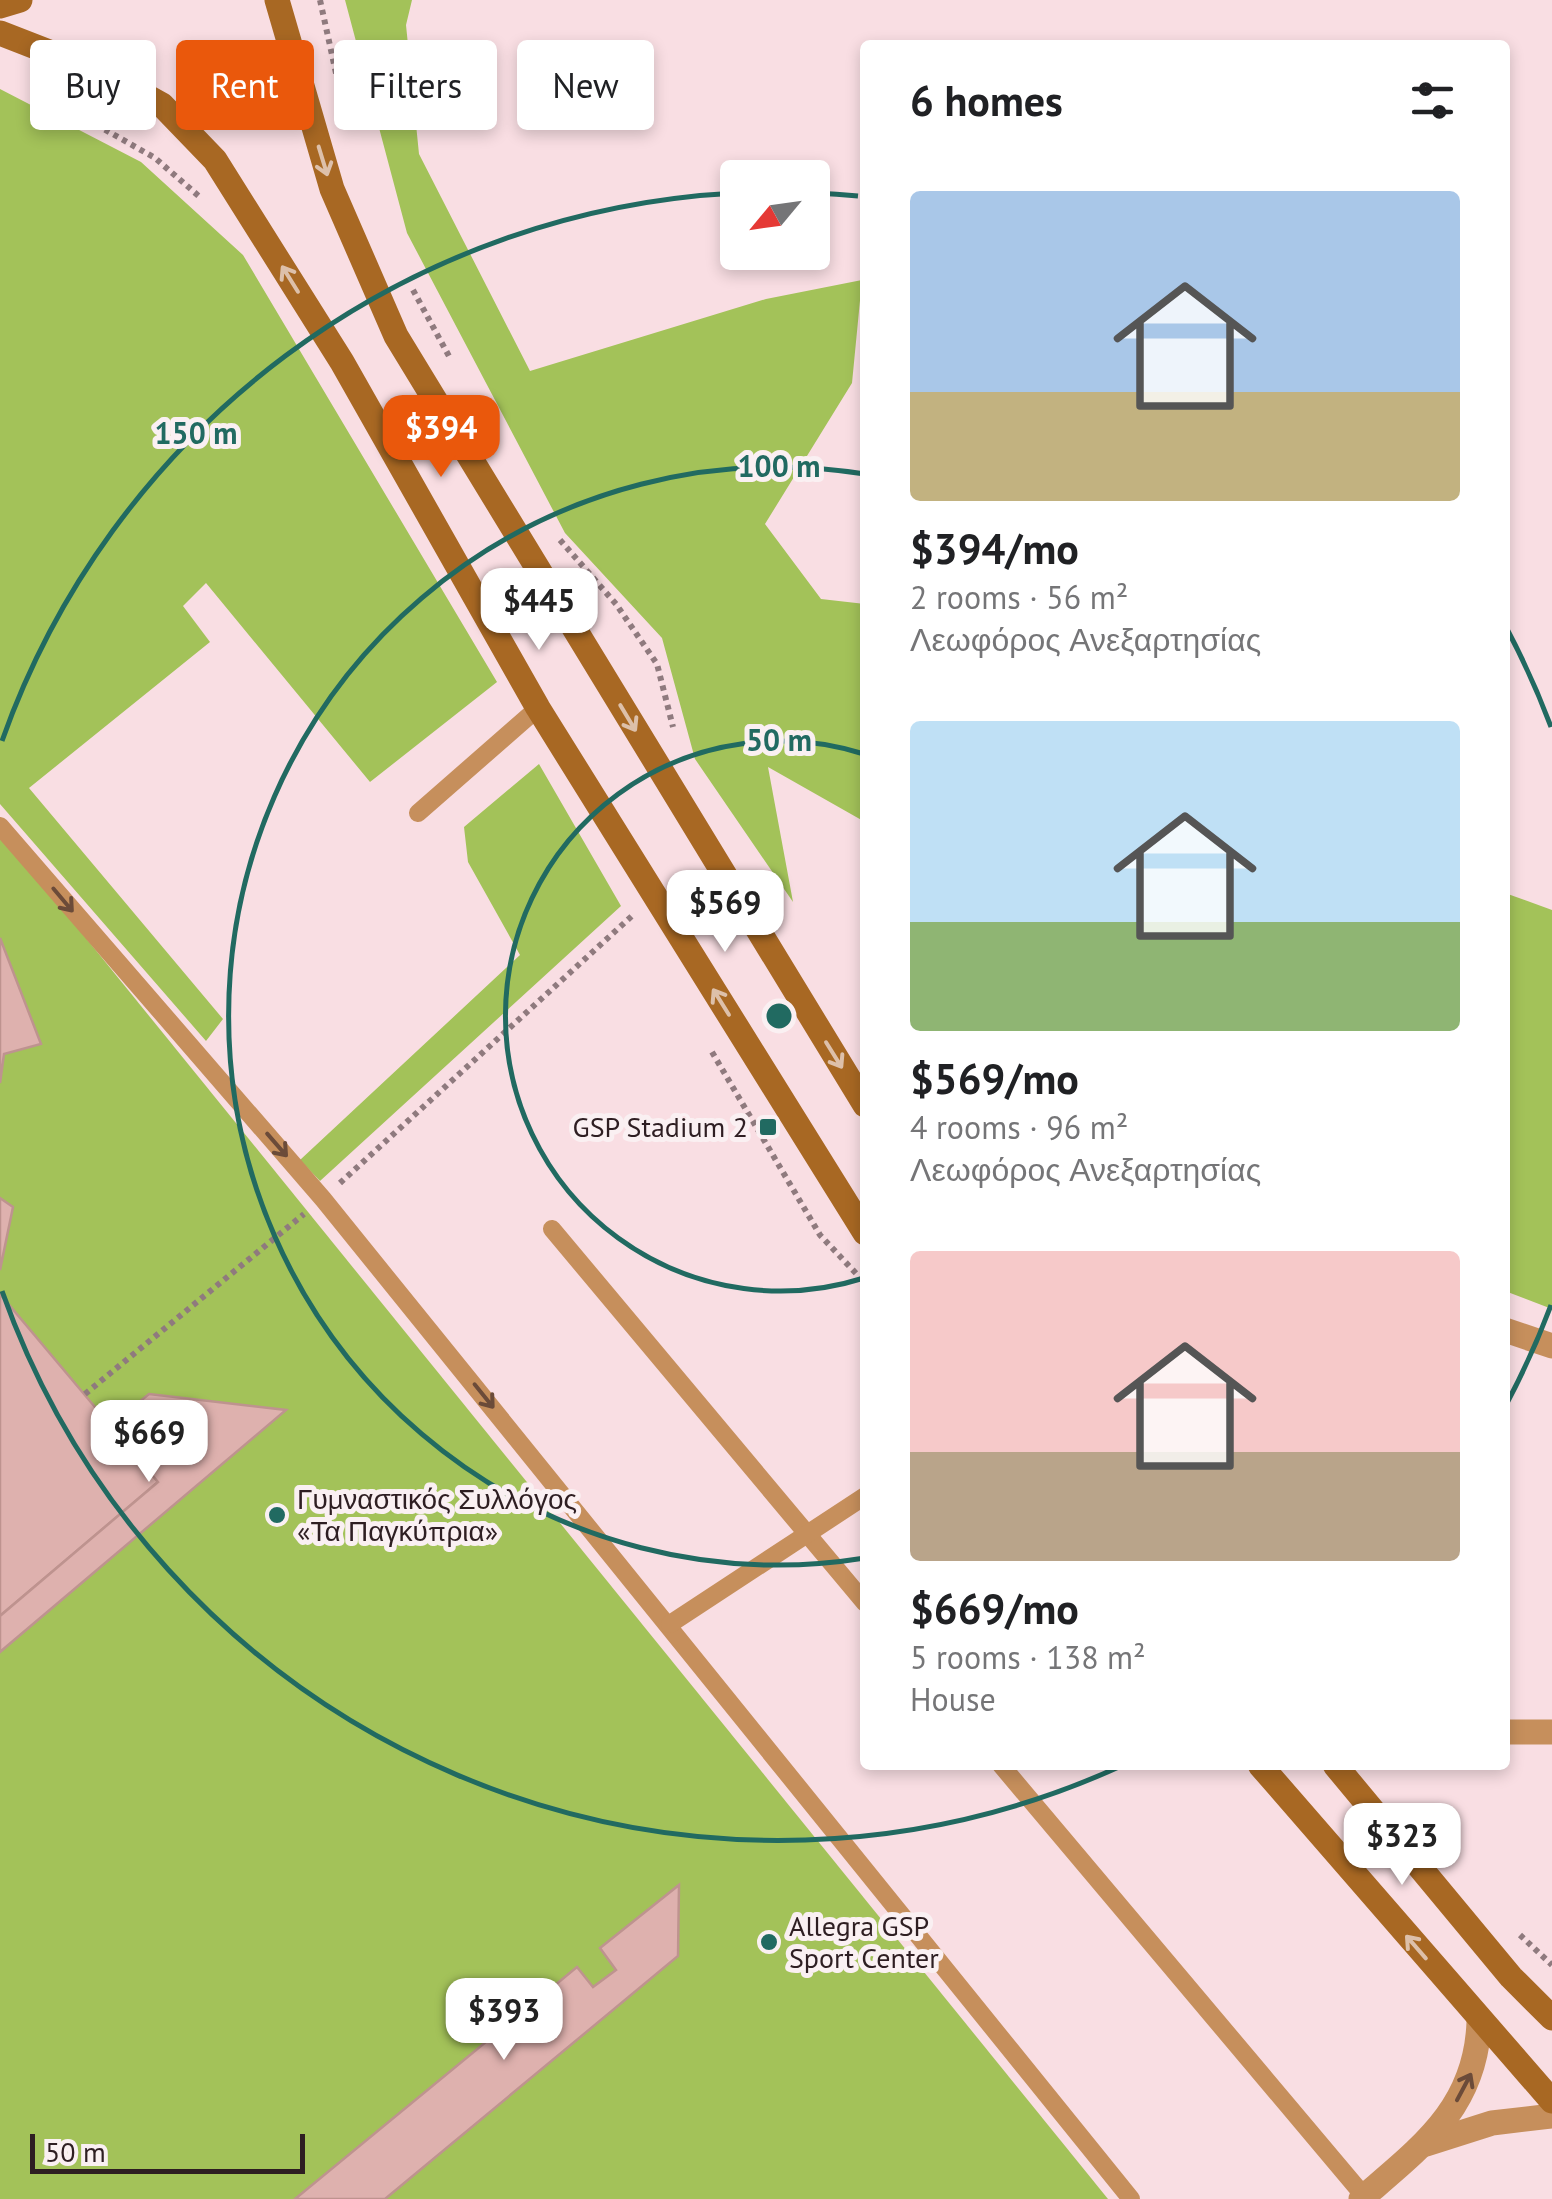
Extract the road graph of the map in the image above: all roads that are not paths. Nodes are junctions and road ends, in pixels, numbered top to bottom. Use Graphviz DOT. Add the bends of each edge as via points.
graph roads {
  1 [pos="20,0"];
  2 [pos="277,0"];
  3 [pos="0,6"];
  4 [pos="0,33"];
  5 [pos="538,708"];
  6 [pos="418,812"];
  7 [pos="0,826"];
  8 [pos="860,1097"];
  9 [pos="860,1225"];
  10 [pos="552,1229"];
  11 [pos="1510,1332"];
  12 [pos="1552,1346"];
  13 [pos="860,1499"];
  14 [pos="806,1535"];
  15 [pos="860,1597"];
  16 [pos="670,1624"];
  17 [pos="1510,1732"];
  18 [pos="1552,1732"];
  19 [pos="1005,1770"];
  20 [pos="1264,1770"];
  21 [pos="1339,1770"];
  22 [pos="1511,1976"];
  23 [pos="1552,1994"];
  24 [pos="1552,2018"];
  25 [pos="1480,2022"];
  26 [pos="1552,2101"];
  27 [pos="1552,2116"];
  28 [pos="1426,2144"];
  29 [pos="1362,2198"];
  30 [pos="1131,2199"];
  1 -- 3 [label="main road"];
  2 -- 8 [label="main road, one-way" via="332,189 396,336"];
  5 -- 4 [label="main road, one-way" via="342,362 215,160 162,104"];
  5 -- 6 [label="lane"];
  9 -- 5 [label="main road, one-way"];
  7 -- 16 [label="lane, one-way" via="323,1198"];
  10 -- 14 [label="lane"];
  11 -- 12 [label="street"];
  13 -- 14 [label="lane"];
  14 -- 15 [label="lane"];
  14 -- 16 [label="lane"];
  16 -- 30 [label="lane"];
  17 -- 18 [label="street"];
  19 -- 29 [label="lane"];
  25 -- 20 [label="main road, one-way"];
  21 -- 22 [label="main road"];
  22 -- 23 [label="street"];
  22 -- 24 [label="main road"];
  25 -- 26 [label="main road"];
  28 -- 25 [label="street, one-way" via="1474,2068"];
  27 -- 28 [label="street" via="1492,2122"];
  28 -- 29 [label="street"];
}
